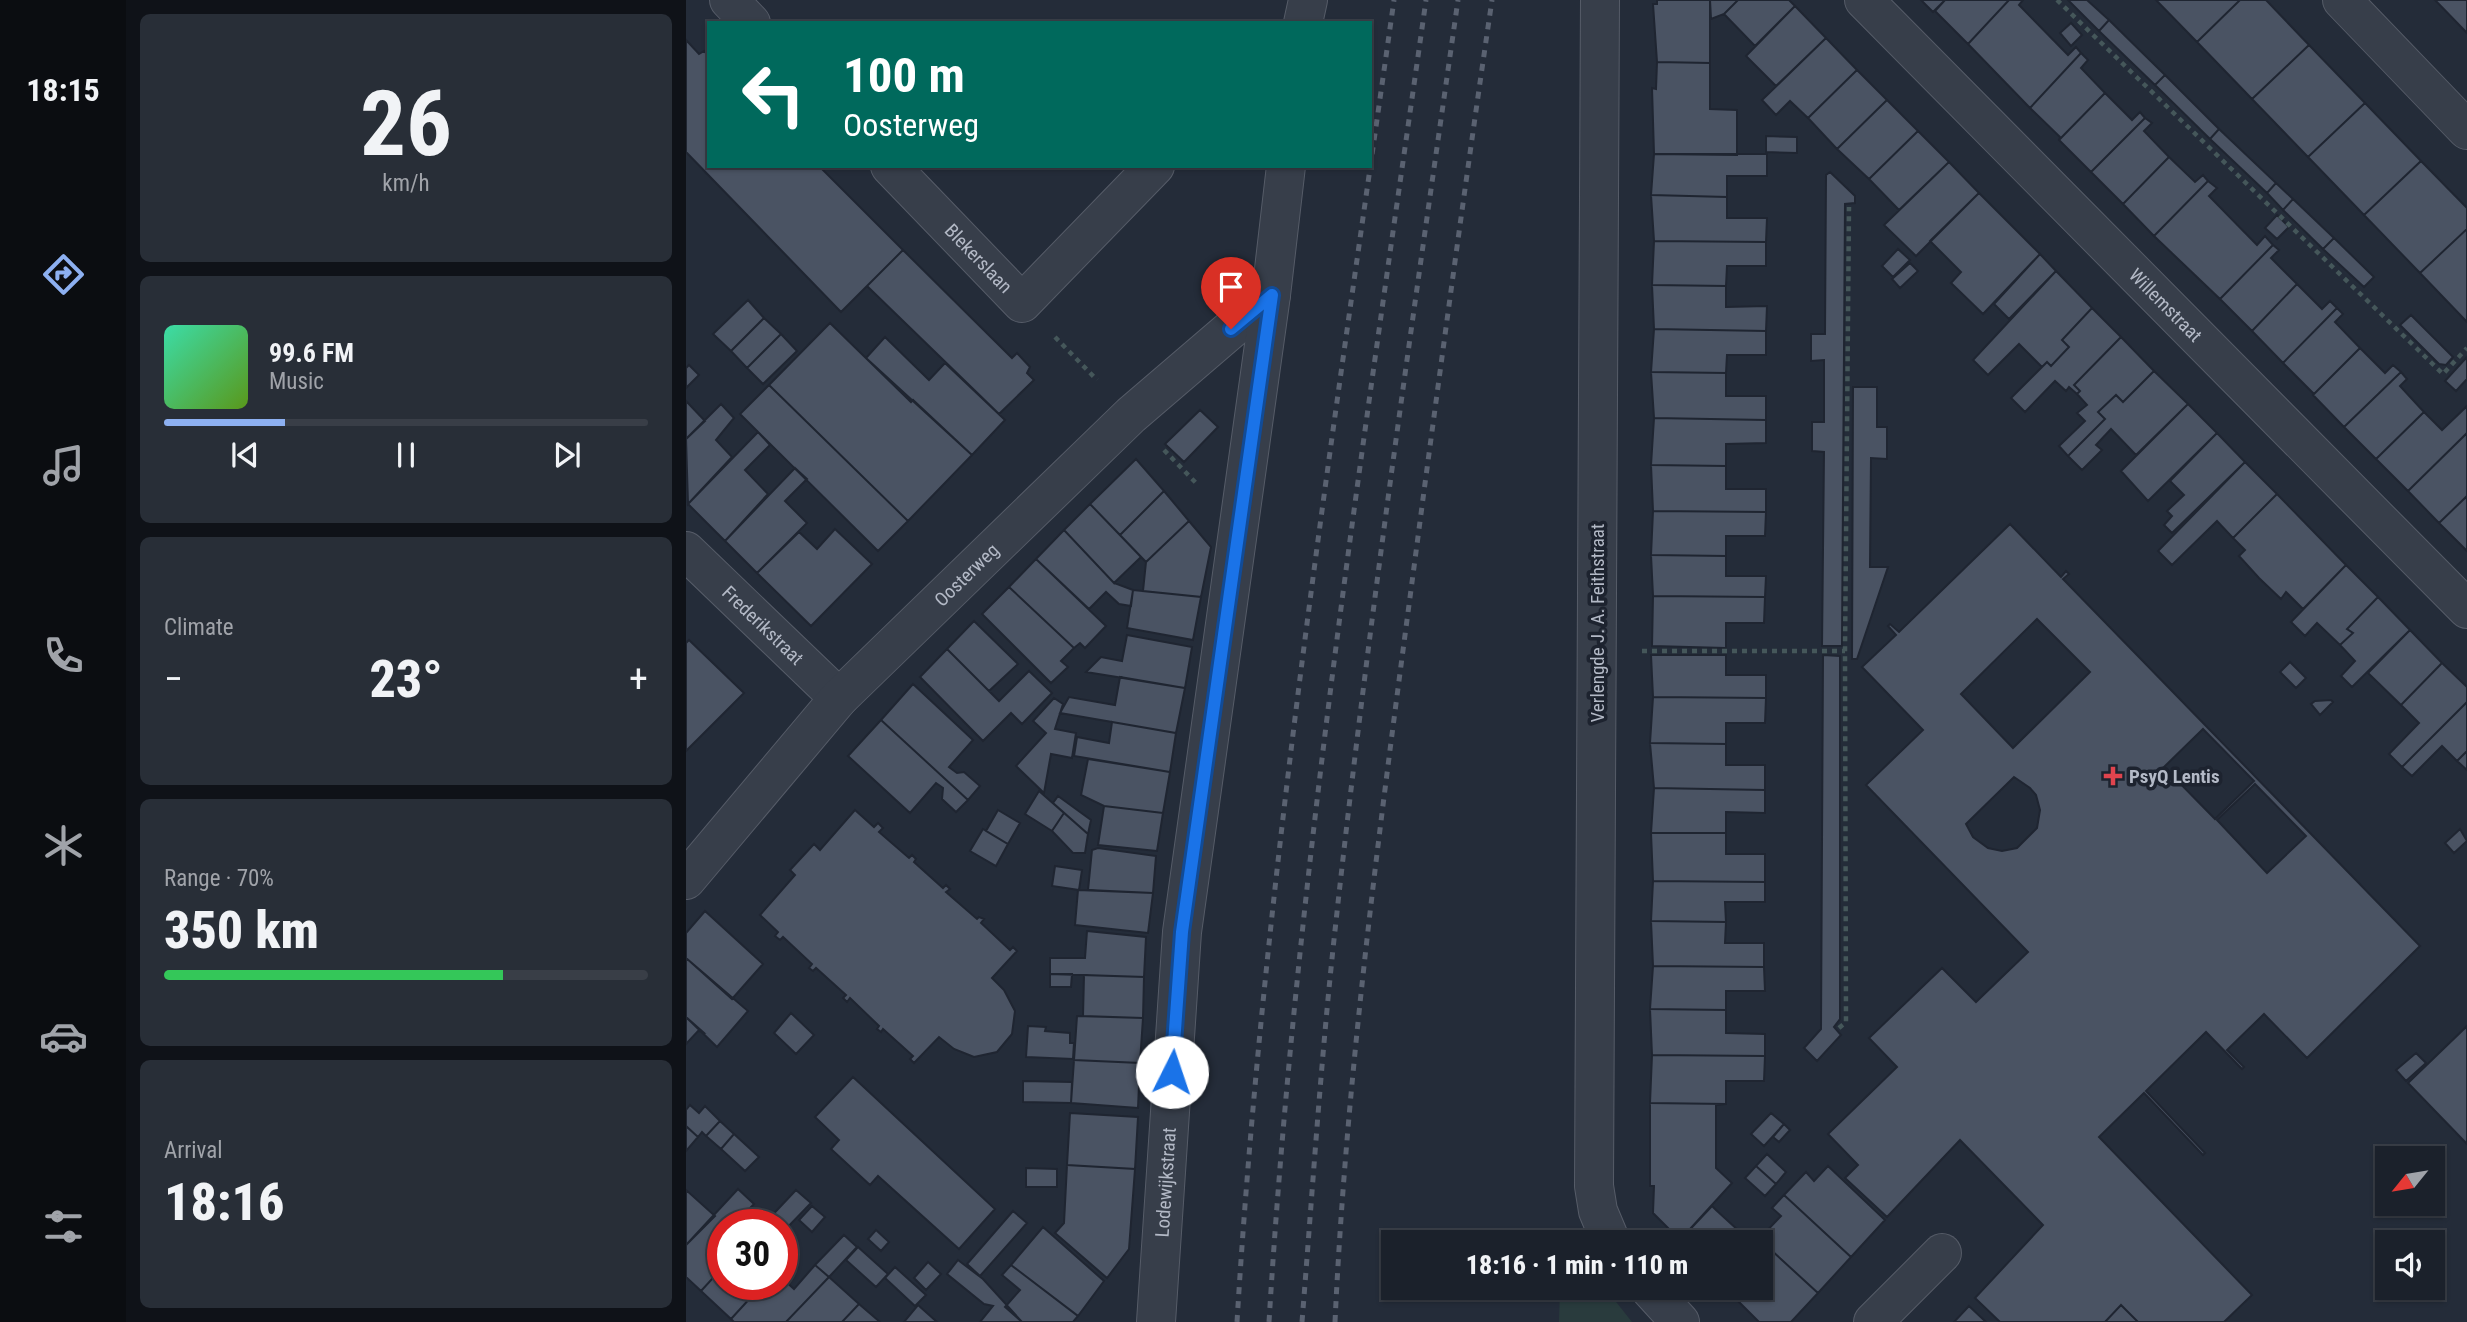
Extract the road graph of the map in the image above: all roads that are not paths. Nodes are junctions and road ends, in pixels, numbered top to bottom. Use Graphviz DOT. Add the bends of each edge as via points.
graph roads {
  1 [pos="729,0"];
  2 [pos="1308,0"];
  3 [pos="1600,0"];
  4 [pos="1864,0"];
  5 [pos="2342,0"];
  6 [pos="749,21"];
  7 [pos="1303,21"];
  8 [pos="2467,130"];
  9 [pos="892,168"];
  10 [pos="1153,168"];
  11 [pos="1286,168"];
  12 [pos="1272,295"];
  13 [pos="686,551"];
  14 [pos="2467,609"];
  15 [pos="839,698"];
  16 [pos="686,880"];
  17 [pos="1606,1230"];
  18 [pos="1942,1253"];
  19 [pos="1660,1300"];
  20 [pos="1156,1322"];
  21 [pos="1680,1322"];
  22 [pos="1873,1322"];
  1 -- 6 [label="street"];
  2 -- 7 [label="street"];
  3 -- 17 [label="street, Verlengde J. A. Feithstraat" via="1594,1185"];
  4 -- 14 [label="street, Willemstraat"];
  5 -- 8 [label="street"];
  9 -- 10 [label="street, Blekerslaan" via="1022,303"];
  11 -- 12 [label="street, Lodewijkstraat"];
  12 -- 15 [label="street, Oosterweg" via="1131,415"];
  12 -- 20 [label="street, Lodewijkstraat" via="1182,932"];
  13 -- 15 [label="street, Frederikstraat"];
  15 -- 16 [label="street, Oosterweg"];
  18 -- 22 [label="street"];
  19 -- 21 [label="street"];
}
